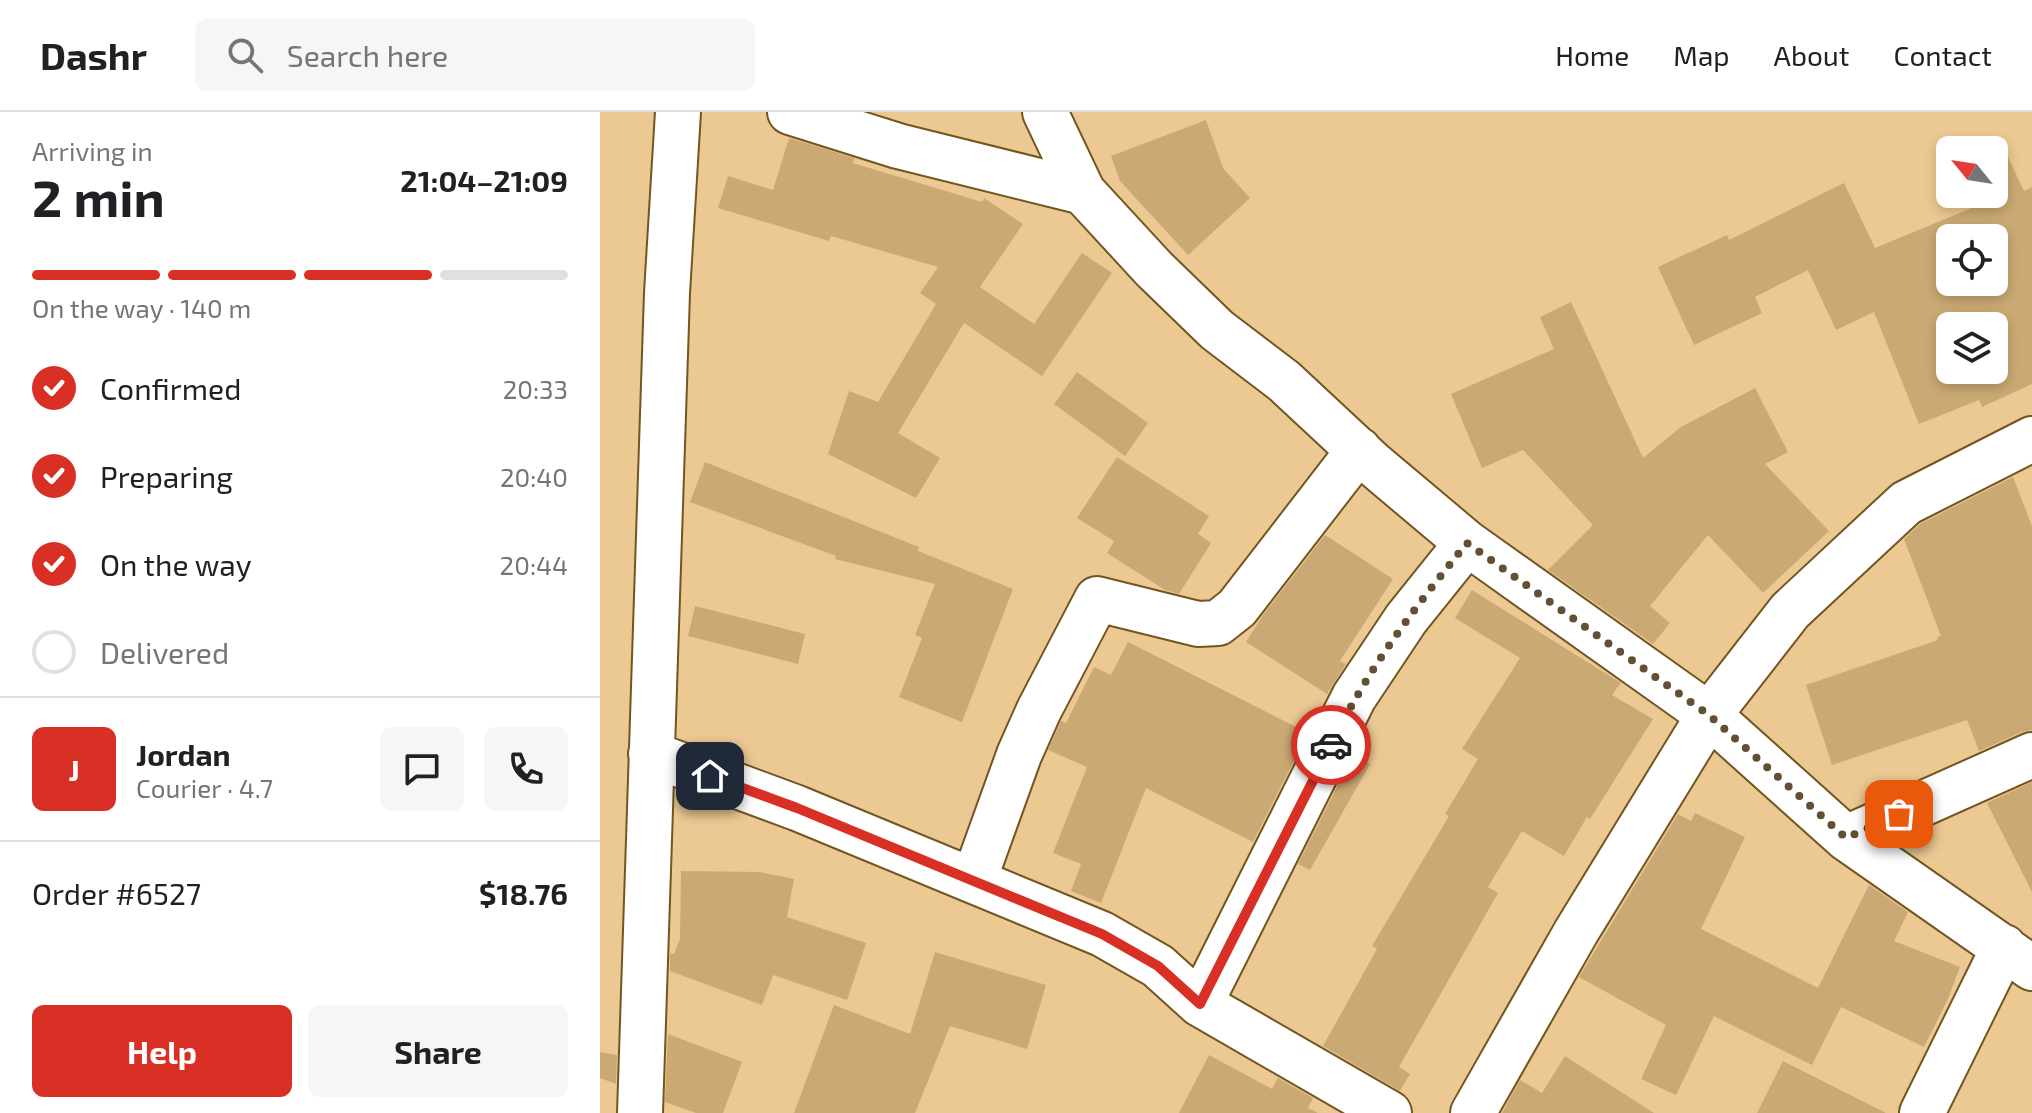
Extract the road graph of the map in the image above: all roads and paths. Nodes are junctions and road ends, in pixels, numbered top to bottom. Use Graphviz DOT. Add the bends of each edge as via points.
graph roads {
  1 [pos="678,112"];
  2 [pos="790,112"];
  3 [pos="1045,112"];
  4 [pos="1083,192"];
  5 [pos="2032,439"];
  6 [pos="1359,450"];
  7 [pos="1467,543"];
  8 [pos="1709,715"];
  9 [pos="651,754"];
  10 [pos="2032,755"];
  11 [pos="1846,838"];
  12 [pos="974,880"];
  13 [pos="2018,957"];
  14 [pos="1200,1004"];
  15 [pos="640,1113"];
  16 [pos="1389,1113"];
  17 [pos="1473,1113"];
  18 [pos="1922,1113"];
  1 -- 9 [label="street"];
  2 -- 4 [label="street" via="898,146"];
  3 -- 4 [label="street"];
  4 -- 6 [label="street" via="1217,330 1284,381"];
  5 -- 8 [label="street" via="1906,503 1790,611"];
  6 -- 7 [label="street"];
  6 -- 12 [label="street" via="1237,608 1218,623 1198,624 1097,599 1019,755"];
  7 -- 8 [label="street"];
  7 -- 14 [label="street" via="1406,619 1354,697"];
  8 -- 11 [label="street"];
  8 -- 17 [label="street"];
  9 -- 12 [label="street"];
  9 -- 15 [label="street"];
  10 -- 11 [label="street"];
  11 -- 13 [label="street"];
  12 -- 14 [label="street" via="1102,934 1158,966"];
  13 -- 18 [label="street"];
  14 -- 16 [label="street"];
}
